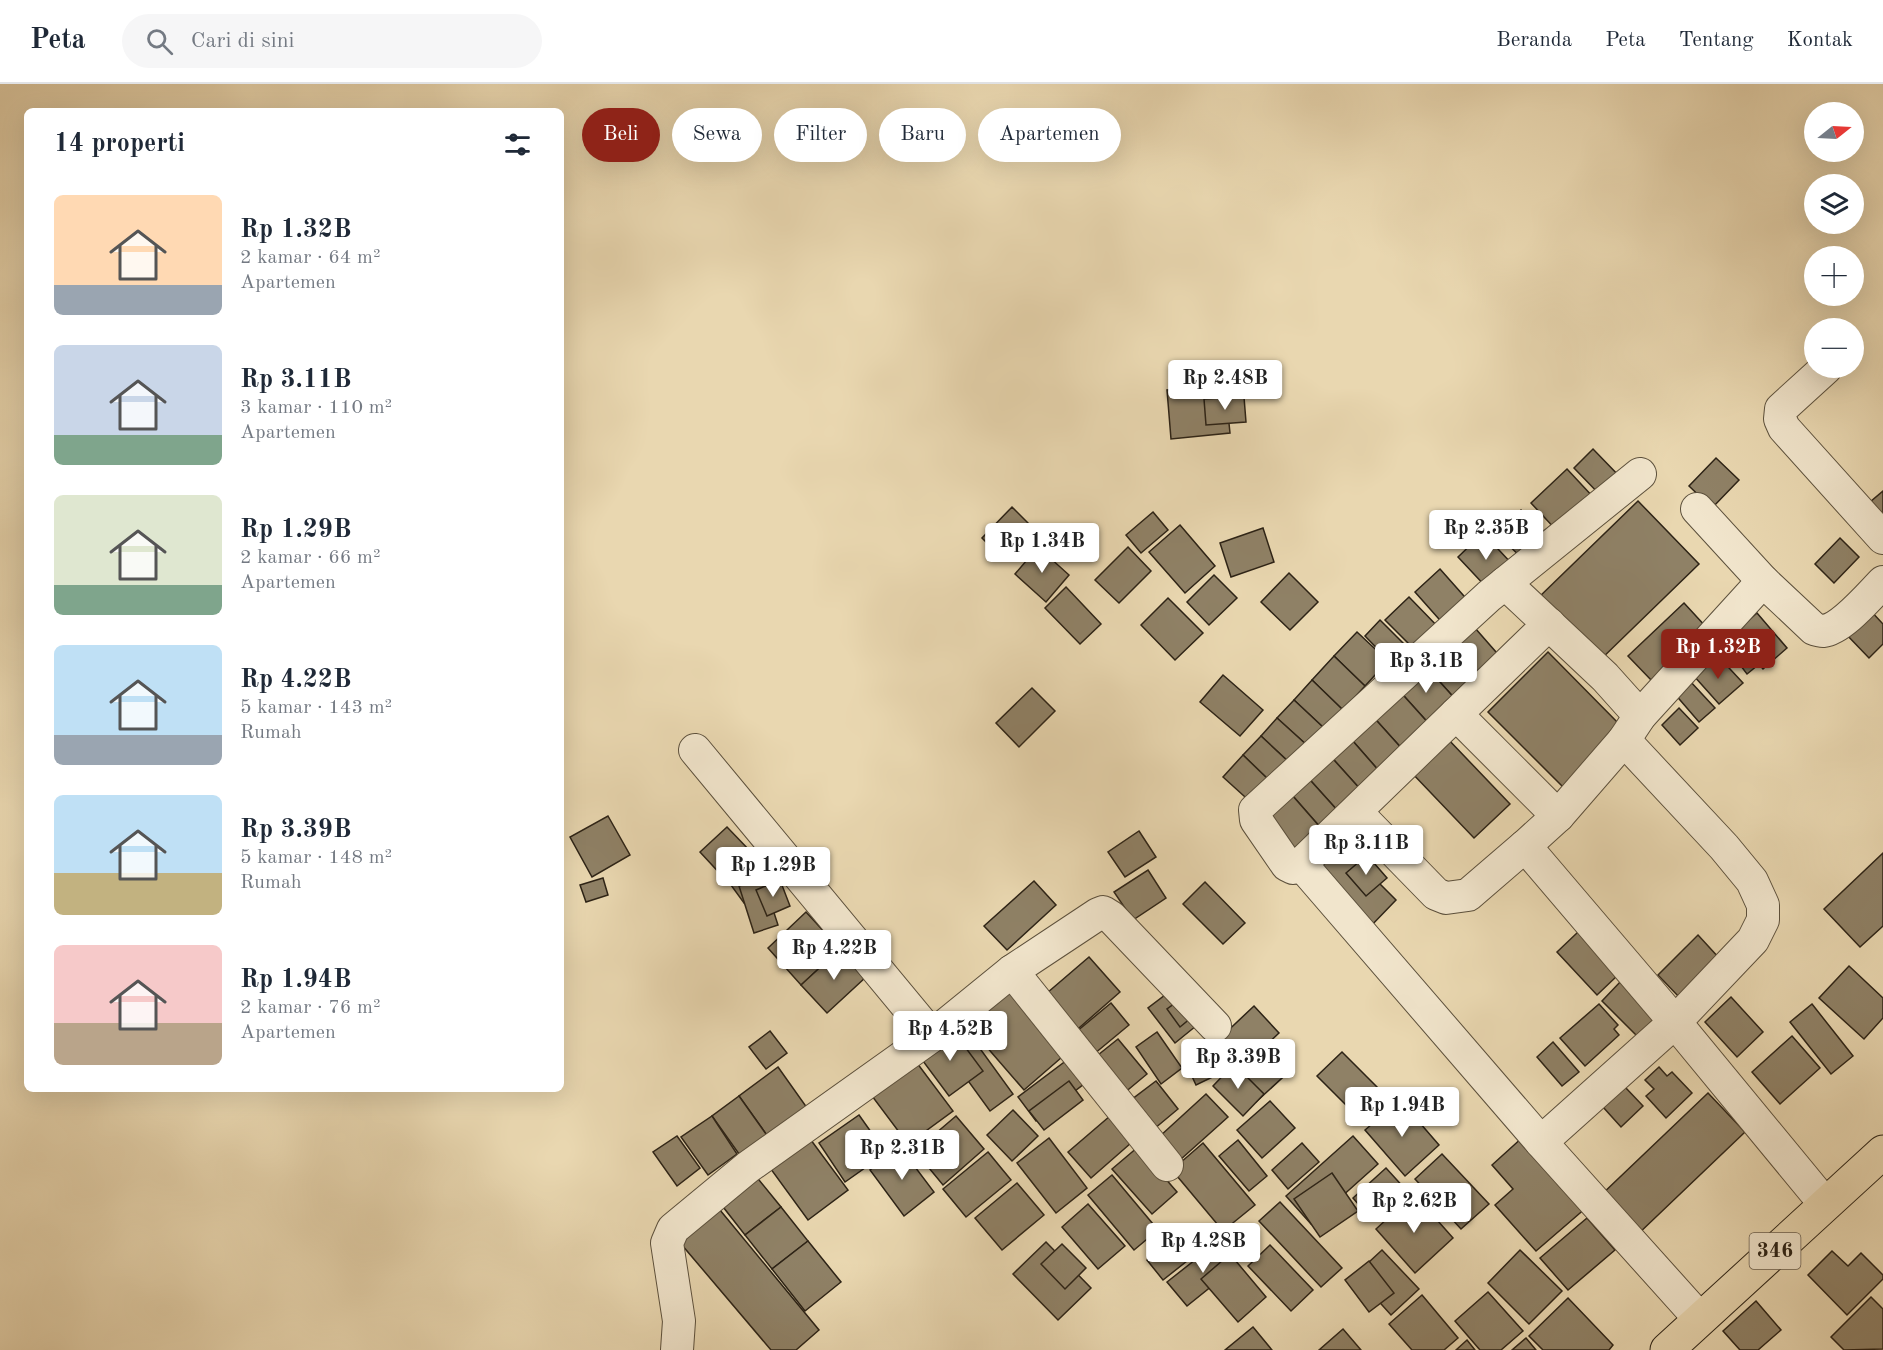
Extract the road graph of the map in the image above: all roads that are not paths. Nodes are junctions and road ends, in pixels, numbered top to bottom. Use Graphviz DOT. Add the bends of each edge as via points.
graph roads {
  1 [pos="1815,378"];
  2 [pos="1640,474"];
  3 [pos="1697,509"];
  4 [pos="1883,538"];
  5 [pos="1763,581"];
  6 [pos="1883,582"];
  7 [pos="1505,583"];
  8 [pos="1549,624"];
  9 [pos="1456,714"];
  10 [pos="1632,728"];
  11 [pos="695,750"];
  12 [pos="1356,812"];
  13 [pos="1558,816"];
  14 [pos="1525,846"];
  15 [pos="1301,864"];
  16 [pos="1012,971"];
  17 [pos="1675,1022"];
  18 [pos="1215,1026"];
  19 [pos="932,1036"];
  20 [pos="1540,1142"];
  21 [pos="1883,1152"];
  22 [pos="1167,1165"];
  23 [pos="1825,1204"];
  24 [pos="1700,1319"];
  25 [pos="677,1350"];
  26 [pos="1667,1350"];
  1 -- 4 [label="street" via="1781,409 1780,419"];
  2 -- 7 [label="street"];
  3 -- 5 [label="street"];
  5 -- 6 [label="street" via="1814,629 1823,631 1843,621"];
  5 -- 10 [label="street"];
  7 -- 8 [label="street"];
  7 -- 15 [label="street" via="1255,810 1256,820 1287,865 1293,868"];
  8 -- 9 [label="street"];
  8 -- 10 [label="street" via="1605,677"];
  9 -- 12 [label="street"];
  9 -- 13 [label="street"];
  10 -- 13 [label="street"];
  10 -- 17 [label="street" via="1752,882 1762,905 1763,920 1754,940"];
  11 -- 19 [label="street"];
  12 -- 14 [label="street" via="1437,894 1446,898 1468,895"];
  12 -- 15 [label="street"];
  13 -- 14 [label="street"];
  14 -- 17 [label="street"];
  15 -- 20 [label="street"];
  16 -- 18 [label="street" via="1103,912 1112,916"];
  16 -- 19 [label="street"];
  16 -- 22 [label="street"];
  17 -- 20 [label="street"];
  17 -- 23 [label="street"];
  19 -- 25 [label="street" via="748,1167 673,1229 667,1243 679,1321"];
  20 -- 24 [label="street"];
  21 -- 23 [label="main road, 346"];
  23 -- 24 [label="main road, 346"];
  24 -- 26 [label="main road, 346"];
}
